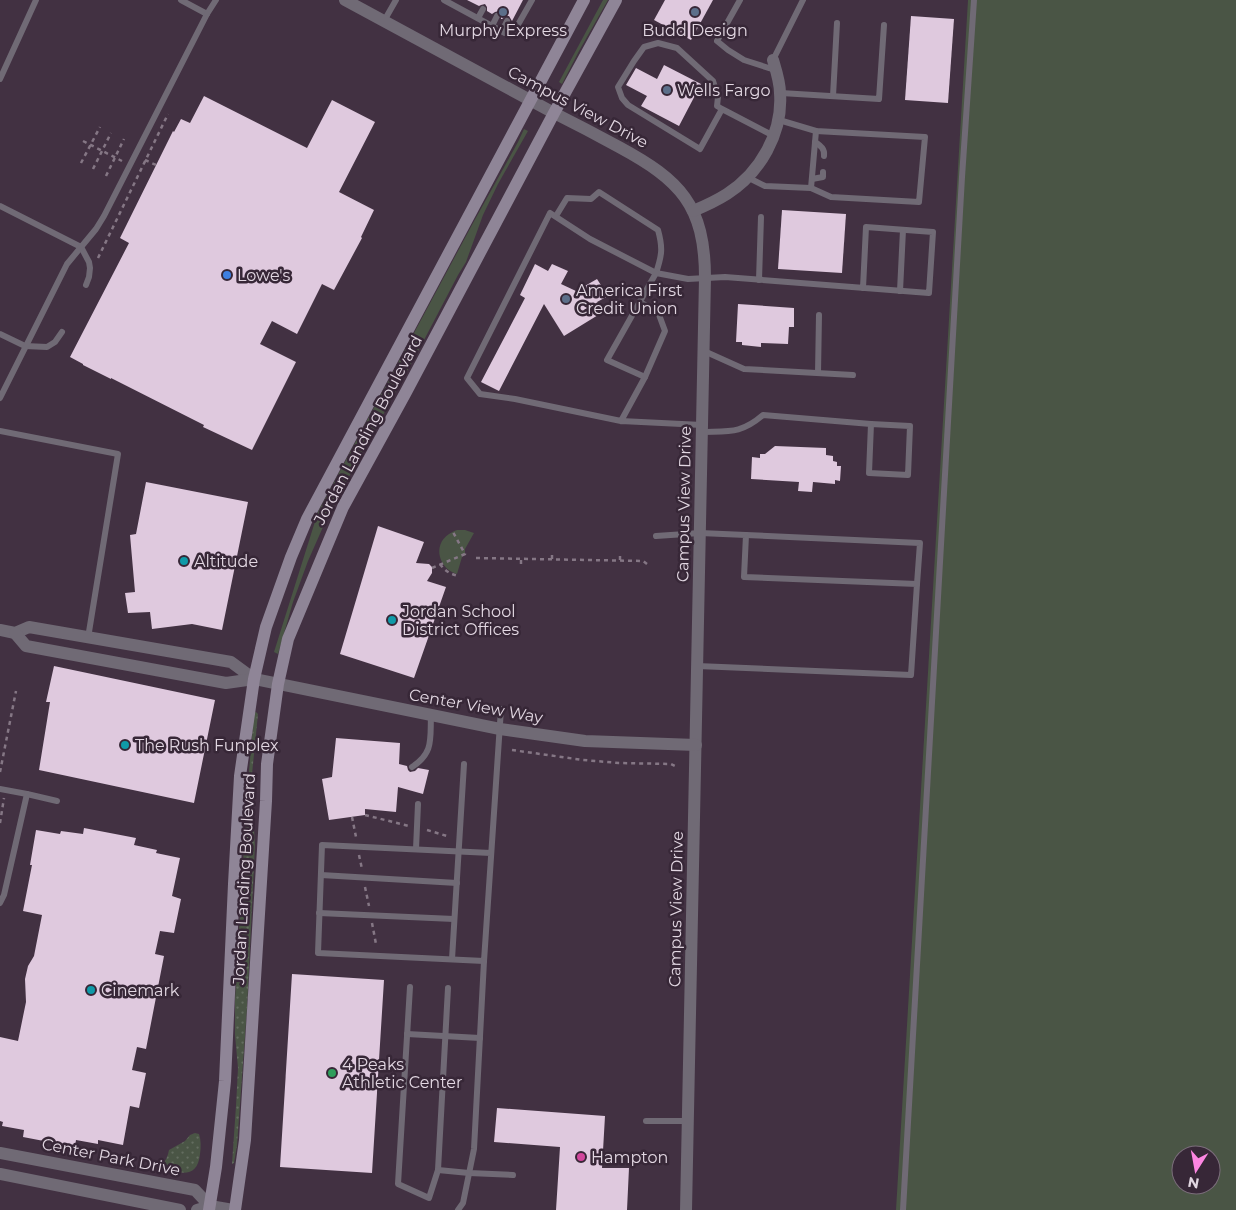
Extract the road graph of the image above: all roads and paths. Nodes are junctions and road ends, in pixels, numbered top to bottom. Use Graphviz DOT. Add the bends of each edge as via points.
graph roads {
  1 [pos="36,0"];
  2 [pos="181,0"];
  3 [pos="216,0"];
  4 [pos="345,0"];
  5 [pos="396,0"];
  6 [pos="444,0"];
  7 [pos="532,0"];
  8 [pos="584,0"];
  9 [pos="616,0"];
  10 [pos="740,0"];
  11 [pos="803,0"];
  12 [pos="974,0"];
  13 [pos="453,2"];
  14 [pos="483,9"];
  15 [pos="207,14"];
  16 [pos="497,16"];
  17 [pos="478,18"];
  18 [pos="384,21"];
  19 [pos="507,22"];
  20 [pos="837,23"];
  21 [pos="884,25"];
  22 [pos="492,26"];
  23 [pos="502,31"];
  24 [pos="774,65"];
  25 [pos="0,79"];
  26 [pos="780,93"];
  27 [pos="834,96"];
  28 [pos="531,100"];
  29 [pos="722,108"];
  30 [pos="170,110"];
  31 [pos="554,113"];
  32 [pos="778,120"];
  33 [pos="100,127"];
  34 [pos="816,131"];
  35 [pos="111,133"];
  36 [pos="774,136"];
  37 [pos="124,139"];
  38 [pos="83,142"];
  39 [pos="815,142"];
  40 [pos="90,145"];
  41 [pos="102,151"];
  42 [pos="824,156"];
  43 [pos="115,158"];
  44 [pos="145,160"];
  45 [pos="124,162"];
  46 [pos="81,163"];
  47 [pos="156,165"];
  48 [pos="93,169"];
  49 [pos="823,172"];
  50 [pos="106,176"];
  51 [pos="747,177"];
  52 [pos="812,179"];
  53 [pos="811,188"];
  54 [pos="0,206"];
  55 [pos="693,211"];
  56 [pos="553,215"];
  57 [pos="761,217"];
  58 [pos="903,230"];
  59 [pos="81,247"];
  60 [pos="98,260"];
  61 [pos="656,273"];
  62 [pos="705,278"];
  63 [pos="759,280"];
  64 [pos="86,285"];
  65 [pos="863,288"];
  66 [pos="900,291"];
  67 [pos="640,302"];
  68 [pos="819,315"];
  69 [pos="62,332"];
  70 [pos="0,334"];
  71 [pos="25,346"];
  72 [pos="704,351"];
  73 [pos="818,373"];
  74 [pos="853,375"];
  75 [pos="645,377"];
  76 [pos="0,398"];
  77 [pos="621,421"];
  78 [pos="870,424"];
  79 [pos="702,429"];
  80 [pos="0,431"];
  81 [pos="453,532"];
  82 [pos="700,533"];
  83 [pos="746,535"];
  84 [pos="656,536"];
  85 [pos="552,554"];
  86 [pos="620,555"];
  87 [pos="476,558"];
  88 [pos="521,558"];
  89 [pos="552,559"];
  90 [pos="589,560"];
  91 [pos="620,560"];
  92 [pos="440,564"];
  93 [pos="521,564"];
  94 [pos="646,564"];
  95 [pos="589,566"];
  96 [pos="432,568"];
  97 [pos="459,576"];
  98 [pos="917,584"];
  99 [pos="0,630"];
  100 [pos="16,633"];
  101 [pos="88,638"];
  102 [pos="697,666"];
  103 [pos="254,679"];
  104 [pos="278,684"];
  105 [pos="16,691"];
  106 [pos="501,710"];
  107 [pos="431,715"];
  108 [pos="500,729"];
  109 [pos="696,745"];
  110 [pos="512,750"];
  111 [pos="464,764"];
  112 [pos="412,767"];
  113 [pos="676,767"];
  114 [pos="0,772"];
  115 [pos="0,789"];
  116 [pos="27,794"];
  117 [pos="57,800"];
  118 [pos="418,804"];
  119 [pos="0,823"];
  120 [pos="416,849"];
  121 [pos="458,851"];
  122 [pos="491,853"];
  123 [pos="321,876"];
  124 [pos="457,883"];
  125 [pos="0,903"];
  126 [pos="319,913"];
  127 [pos="454,919"];
  128 [pos="452,959"];
  129 [pos="484,961"];
  130 [pos="410,987"];
  131 [pos="448,988"];
  132 [pos="407,1034"];
  133 [pos="446,1036"];
  134 [pos="480,1038"];
  135 [pos="688,1121"];
  136 [pos="646,1122"];
  137 [pos="0,1153"];
  138 [pos="438,1170"];
  139 [pos="469,1173"];
  140 [pos="0,1174"];
  141 [pos="512,1175"];
  142 [pos="210,1208"];
  143 [pos="180,1210"];
  144 [pos="197,1210"];
  145 [pos="234,1210"];
  146 [pos="458,1210"];
  147 [pos="686,1210"];
  148 [pos="903,1210"];
  1 -- 25 [label="lane"];
  2 -- 15 [label="lane"];
  3 -- 15 [label="lane"];
  4 -- 18 [label="street, Campus View Drive"];
  5 -- 18 [label="lane"];
  6 -- 13 [label="lane"];
  7 -- 23 [label="lane" via="515,30 509,34"];
  8 -- 28 [label="main road, Jordan Landing Boulevard"];
  9 -- 31 [label="main road, Jordan Landing Boulevard"];
  10 -- 24 [label="lane" via="717,41 744,60"];
  11 -- 24 [label="lane"];
  12 -- 148 [label="lane"];
  13 -- 17 [label="lane"];
  14 -- 17 [label="lane"];
  15 -- 59 [label="lane" via="104,216"];
  16 -- 22 [label="lane"];
  17 -- 22 [label="lane"];
  18 -- 28 [label="street, Campus View Drive"];
  19 -- 23 [label="lane"];
  20 -- 27 [label="lane"];
  21 -- 27 [label="lane" via="879,99"];
  22 -- 23 [label="lane"];
  24 -- 26 [label="street"];
  26 -- 27 [label="lane"];
  26 -- 32 [label="street"];
  28 -- 31 [label="street, Campus View Drive"];
  28 -- 103 [label="main road, Jordan Landing Boulevard" via="307,519 266,627"];
  29 -- 29 [label="lane" via="716,106 718,97 714,81 677,48 658,43 644,47 618,88 628,105 700,149"];
  29 -- 36 [label="lane"];
  30 -- 44 [label="path"];
  31 -- 55 [label="street, Campus View Drive" via="640,158 660,172 678,188"];
  31 -- 104 [label="main road, Jordan Landing Boulevard" via="343,507 288,639"];
  32 -- 34 [label="lane"];
  32 -- 36 [label="street"];
  33 -- 40 [label="path"];
  34 -- 39 [label="lane"];
  34 -- 53 [label="lane" via="924,137 919,202 831,197"];
  35 -- 41 [label="path"];
  36 -- 51 [label="street" via="762,159"];
  37 -- 43 [label="path"];
  38 -- 40 [label="path"];
  39 -- 42 [label="lane" via="821,146"];
  39 -- 52 [label="lane"];
  40 -- 41 [label="path"];
  40 -- 46 [label="path"];
  41 -- 43 [label="path"];
  41 -- 48 [label="path"];
  43 -- 45 [label="path"];
  43 -- 50 [label="path"];
  44 -- 47 [label="path"];
  44 -- 60 [label="path"];
  49 -- 52 [label="lane" via="823,177"];
  51 -- 53 [label="lane" via="765,186"];
  51 -- 55 [label="street" via="728,194"];
  52 -- 53 [label="lane"];
  54 -- 59 [label="lane"];
  55 -- 62 [label="street, Campus View Drive" via="703,238"];
  56 -- 61 [label="lane" via="590,239"];
  56 -- 61 [label="lane" via="566,198 591,199 599,192 658,230 662,255"];
  56 -- 77 [label="lane" via="467,378 480,394"];
  57 -- 63 [label="lane"];
  58 -- 65 [label="lane" via="866,227"];
  58 -- 66 [label="lane"];
  58 -- 66 [label="lane" via="933,232 929,293"];
  59 -- 64 [label="lane" via="90,268"];
  59 -- 71 [label="lane" via="67,264"];
  61 -- 62 [label="lane" via="688,280"];
  61 -- 67 [label="lane"];
  62 -- 63 [label="lane"];
  62 -- 72 [label="street, Campus View Drive"];
  63 -- 65 [label="lane"];
  65 -- 66 [label="lane"];
  67 -- 75 [label="lane" via="658,312 665,331"];
  67 -- 75 [label="lane" via="607,360"];
  68 -- 73 [label="lane"];
  69 -- 71 [label="lane" via="47,347"];
  70 -- 71 [label="lane"];
  71 -- 76 [label="lane"];
  72 -- 73 [label="lane" via="744,369"];
  72 -- 79 [label="street, Campus View Drive"];
  73 -- 74 [label="lane"];
  75 -- 77 [label="lane"];
  77 -- 79 [label="lane"];
  78 -- 78 [label="lane" via="910,426 908,475 869,473"];
  78 -- 79 [label="lane" via="763,415 734,431"];
  79 -- 82 [label="street, Campus View Drive"];
  80 -- 101 [label="lane" via="118,454"];
  81 -- 92 [label="path" via="465,554"];
  82 -- 83 [label="lane"];
  82 -- 84 [label="lane"];
  82 -- 102 [label="street, Campus View Drive"];
  83 -- 98 [label="lane" via="744,577"];
  83 -- 98 [label="lane" via="920,543"];
  85 -- 89 [label="path"];
  86 -- 91 [label="path"];
  87 -- 88 [label="path"];
  88 -- 89 [label="path"];
  88 -- 93 [label="path"];
  89 -- 90 [label="path"];
  90 -- 91 [label="path"];
  90 -- 95 [label="path"];
  91 -- 94 [label="path" via="644,561"];
  92 -- 96 [label="path"];
  92 -- 97 [label="path" via="450,574"];
  98 -- 102 [label="lane" via="911,675"];
  99 -- 100 [label="street, Center View Way"];
  100 -- 101 [label="street, Center View Way" via="29,627"];
  100 -- 103 [label="street, Center View Way" via="26,646 226,683"];
  101 -- 103 [label="street, Center View Way" via="231,662"];
  102 -- 109 [label="street, Campus View Drive"];
  103 -- 104 [label="street, Center View Way"];
  103 -- 142 [label="main road, Jordan Landing Boulevard" via="240,776 225,1081"];
  104 -- 107 [label="street, Center View Way"];
  104 -- 145 [label="main road, Jordan Landing Boulevard" via="267,764 246,1140"];
  105 -- 114 [label="path"];
  106 -- 108 [label="lane"];
  107 -- 108 [label="street, Center View Way"];
  107 -- 112 [label="lane" via="427,754"];
  108 -- 109 [label="street, Center View Way" via="585,741"];
  108 -- 122 [label="lane"];
  109 -- 135 [label="street, Campus View Drive"];
  110 -- 113 [label="path" via="583,760 671,764"];
  111 -- 121 [label="lane"];
  115 -- 116 [label="lane"];
  115 -- 119 [label="path" via="5,800"];
  116 -- 117 [label="lane"];
  116 -- 125 [label="lane"];
  118 -- 120 [label="lane"];
  120 -- 121 [label="lane"];
  120 -- 123 [label="lane" via="322,845"];
  121 -- 122 [label="lane"];
  121 -- 124 [label="lane"];
  122 -- 129 [label="lane"];
  123 -- 124 [label="lane"];
  123 -- 126 [label="lane"];
  124 -- 127 [label="lane"];
  126 -- 127 [label="lane"];
  126 -- 128 [label="lane" via="318,953"];
  127 -- 128 [label="lane"];
  128 -- 129 [label="lane"];
  129 -- 134 [label="lane"];
  130 -- 132 [label="lane"];
  131 -- 133 [label="lane"];
  132 -- 133 [label="lane"];
  132 -- 138 [label="lane" via="398,1184 428,1198"];
  133 -- 134 [label="lane"];
  133 -- 138 [label="lane"];
  134 -- 139 [label="lane" via="474,1149"];
  135 -- 136 [label="lane"];
  135 -- 147 [label="street, Campus View Drive"];
  137 -- 142 [label="street, Center Park Drive" via="195,1190"];
  138 -- 139 [label="lane"];
  139 -- 141 [label="lane"];
  139 -- 146 [label="lane" via="463,1203"];
  140 -- 143 [label="street"];
  142 -- 144 [label="street"];
  142 -- 145 [label="street"];
}
